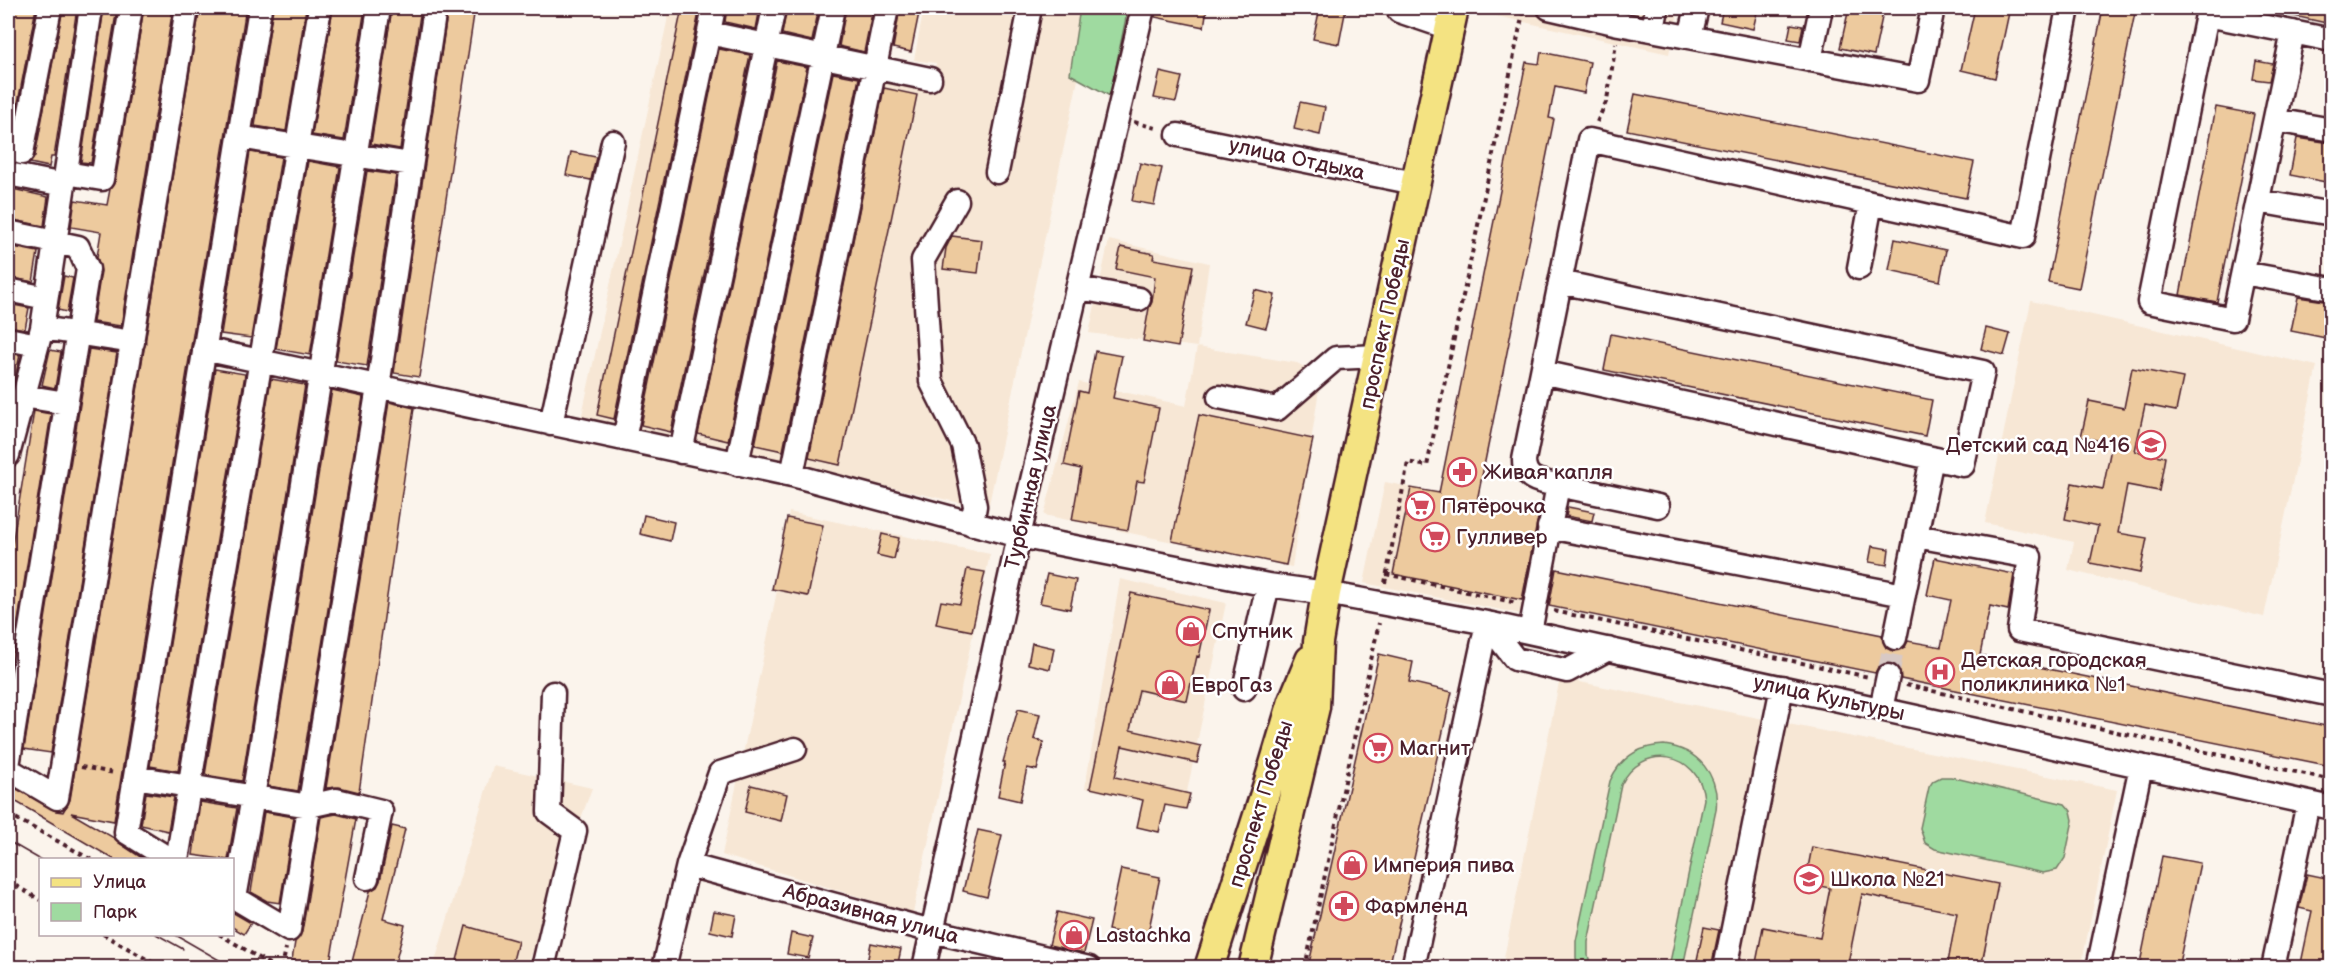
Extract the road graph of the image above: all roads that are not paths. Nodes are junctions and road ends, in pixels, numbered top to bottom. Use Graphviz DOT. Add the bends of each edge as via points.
graph roads {
  1 [pos="50,8"];
  2 [pos="91,8"];
  3 [pos="131,8"];
  4 [pos="187,8"];
  5 [pos="260,8"];
  6 [pos="320,8"];
  7 [pos="379,8"];
  8 [pos="435,8"];
  9 [pos="714,8"];
  10 [pos="774,8"];
  11 [pos="833,8"];
  12 [pos="887,8"];
  13 [pos="1030,8"];
  14 [pos="1143,8"];
  15 [pos="1398,8"];
  16 [pos="1552,8"];
  17 [pos="1657,8"];
  18 [pos="1696,8"];
  19 [pos="1821,8"];
  20 [pos="1933,8"];
  21 [pos="2068,8"];
  22 [pos="1452,18"];
  23 [pos="1653,30"];
  24 [pos="2293,32"];
  25 [pos="709,33"];
  26 [pos="1690,37"];
  27 [pos="2331,40"];
  28 [pos="766,45"];
  29 [pos="822,56"];
  30 [pos="1810,60"];
  31 [pos="874,67"];
  32 [pos="930,79"];
  33 [pos="2275,120"];
  34 [pos="2331,130"];
  35 [pos="1178,135"];
  36 [pos="239,137"];
  37 [pos="614,142"];
  38 [pos="297,148"];
  39 [pos="22,153"];
  40 [pos="354,157"];
  41 [pos="411,164"];
  42 [pos="997,172"];
  43 [pos="8,174"];
  44 [pos="65,179"];
  45 [pos="1415,183"];
  46 [pos="957,201"];
  47 [pos="2258,201"];
  48 [pos="1870,203"];
  49 [pos="2331,214"];
  50 [pos="8,232"];
  51 [pos="56,241"];
  52 [pos="1859,268"];
  53 [pos="2243,273"];
  54 [pos="1560,282"];
  55 [pos="1079,288"];
  56 [pos="2331,289"];
  57 [pos="8,290"];
  58 [pos="46,298"];
  59 [pos="1139,299"];
  60 [pos="78,334"];
  61 [pos="39,337"];
  62 [pos="8,339"];
  63 [pos="133,342"];
  64 [pos="204,349"];
  65 [pos="1378,356"];
  66 [pos="262,361"];
  67 [pos="1542,372"];
  68 [pos="319,374"];
  69 [pos="378,387"];
  70 [pos="23,396"];
  71 [pos="1219,397"];
  72 [pos="66,403"];
  73 [pos="551,424"];
  74 [pos="624,439"];
  75 [pos="681,452"];
  76 [pos="8,455"];
  77 [pos="1932,458"];
  78 [pos="737,464"];
  79 [pos="792,476"];
  80 [pos="1558,485"];
  81 [pos="1658,506"];
  82 [pos="972,524"];
  83 [pos="1550,527"];
  84 [pos="1019,536"];
  85 [pos="1916,536"];
  86 [pos="1268,585"];
  87 [pos="1326,593"];
  88 [pos="1904,595"];
  89 [pos="1487,623"];
  90 [pos="1530,632"];
  91 [pos="1895,638"];
  92 [pos="1318,642"];
  93 [pos="1608,649"];
  94 [pos="1888,678"];
  95 [pos="1782,687"];
  96 [pos="1244,689"];
  97 [pos="2331,691"];
  98 [pos="553,693"];
  99 [pos="1881,709"];
  100 [pos="795,749"];
  101 [pos="2141,766"];
  102 [pos="8,767"];
  103 [pos="135,777"];
  104 [pos="190,787"];
  105 [pos="253,797"];
  106 [pos="2308,803"];
  107 [pos="309,806"];
  108 [pos="2331,808"];
  109 [pos="168,858"];
  110 [pos="177,858"];
  111 [pos="688,866"];
  112 [pos="367,878"];
  113 [pos="234,897"];
  114 [pos="932,931"];
  115 [pos="543,968"];
  116 [pos="664,968"];
  117 [pos="924,968"];
  118 [pos="1089,968"];
  119 [pos="1209,968"];
  120 [pos="1253,968"];
  121 [pos="1413,968"];
  122 [pos="1725,968"];
  123 [pos="2098,968"];
  124 [pos="2273,968"];
  1 -- 39 [label="street"];
  2 -- 44 [label="street"];
  3 -- 44 [label="street" via="102,179"];
  4 -- 63 [label="street"];
  5 -- 36 [label="street"];
  6 -- 38 [label="street"];
  7 -- 40 [label="street"];
  8 -- 41 [label="street"];
  9 -- 25 [label="street"];
  10 -- 28 [label="street"];
  11 -- 29 [label="street"];
  12 -- 31 [label="street"];
  13 -- 42 [label="street"];
  14 -- 55 [label="street, Турбинная улица"];
  15 -- 22 [label="street"];
  16 -- 23 [label="street"];
  17 -- 23 [label="street"];
  18 -- 26 [label="street"];
  19 -- 30 [label="street"];
  20 -- 30 [label="street" via="1918,80"];
  21 -- 48 [label="street" via="2022,237"];
  22 -- 45 [label="main road, проспект Победы"];
  23 -- 26 [label="street"];
  24 -- 27 [label="street"];
  24 -- 33 [label="street"];
  24 -- 53 [label="street" via="2207,15 2149,302 2233,319"];
  25 -- 28 [label="street"];
  25 -- 74 [label="street"];
  26 -- 30 [label="street"];
  28 -- 29 [label="street"];
  28 -- 75 [label="street"];
  29 -- 31 [label="street"];
  29 -- 78 [label="street"];
  31 -- 32 [label="street"];
  31 -- 79 [label="street"];
  33 -- 34 [label="street"];
  33 -- 47 [label="street"];
  35 -- 45 [label="street, улица Отдыха"];
  36 -- 38 [label="street"];
  36 -- 64 [label="street"];
  37 -- 73 [label="street"];
  38 -- 40 [label="street"];
  38 -- 66 [label="street"];
  40 -- 41 [label="street"];
  40 -- 68 [label="street"];
  41 -- 69 [label="street"];
  43 -- 44 [label="street"];
  44 -- 51 [label="street"];
  45 -- 65 [label="main road, проспект Победы"];
  46 -- 82 [label="street" via="922,260 931,381 963,445 975,506"];
  47 -- 49 [label="street"];
  47 -- 53 [label="street"];
  48 -- 52 [label="street"];
  48 -- 54 [label="street" via="1589,140"];
  50 -- 51 [label="street"];
  51 -- 58 [label="street"];
  51 -- 60 [label="street" via="78,247 88,269"];
  53 -- 56 [label="street"];
  54 -- 67 [label="street"];
  54 -- 77 [label="street" via="1983,372 1963,465"];
  55 -- 59 [label="street"];
  55 -- 84 [label="street, Турбинная улица"];
  57 -- 58 [label="street"];
  58 -- 61 [label="street"];
  60 -- 61 [label="street"];
  60 -- 63 [label="street"];
  60 -- 72 [label="street"];
  61 -- 62 [label="street"];
  61 -- 70 [label="street"];
  63 -- 102 [label="street" via="57,798"];
  64 -- 66 [label="street, улица Культуры"];
  64 -- 103 [label="street"];
  65 -- 71 [label="street" via="1336,358 1277,410"];
  65 -- 87 [label="main road, проспект Победы"];
  66 -- 68 [label="street, улица Культуры"];
  66 -- 104 [label="street"];
  67 -- 77 [label="street"];
  67 -- 80 [label="street" via="1524,466 1535,481"];
  68 -- 69 [label="street, улица Культуры"];
  68 -- 105 [label="street"];
  69 -- 73 [label="street, улица Культуры"];
  69 -- 107 [label="street"];
  70 -- 72 [label="street"];
  70 -- 76 [label="street"];
  72 -- 102 [label="street"];
  73 -- 74 [label="street, улица Культуры"];
  74 -- 75 [label="street, улица Культуры"];
  75 -- 78 [label="street, улица Культуры"];
  77 -- 85 [label="street"];
  78 -- 79 [label="street, улица Культуры"];
  79 -- 82 [label="street, улица Культуры"];
  80 -- 81 [label="street"];
  80 -- 83 [label="street"];
  82 -- 84 [label="street, улица Культуры"];
  83 -- 88 [label="street"];
  83 -- 90 [label="street"];
  84 -- 86 [label="street, улица Культуры"];
  84 -- 114 [label="street, Турбинная улица"];
  85 -- 88 [label="street"];
  85 -- 97 [label="street" via="2030,557 2019,630"];
  86 -- 87 [label="street, улица Культуры"];
  86 -- 96 [label="street"];
  87 -- 89 [label="street, улица Культуры"];
  87 -- 92 [label="main road, проспект Победы"];
  88 -- 91 [label="street"];
  89 -- 90 [label="street, улица Культуры"];
  89 -- 93 [label="street" via="1515,659 1567,671"];
  89 -- 121 [label="street"];
  90 -- 93 [label="street, улица Культуры"];
  92 -- 119 [label="main road, проспект Победы" via="1293,700"];
  92 -- 120 [label="main road, проспект Победы" via="1315,707"];
  93 -- 95 [label="street, улица Культуры"];
  94 -- 99 [label="street"];
  95 -- 99 [label="street, улица Культуры"];
  95 -- 122 [label="street"];
  98 -- 115 [label="street" via="549,812 575,831"];
  99 -- 101 [label="street, улица Культуры"];
  100 -- 111 [label="street" via="720,773"];
  101 -- 106 [label="street, улица Культуры"];
  101 -- 123 [label="street"];
  103 -- 104 [label="street"];
  103 -- 109 [label="street" via="126,832"];
  104 -- 105 [label="street"];
  104 -- 110 [label="street"];
  105 -- 107 [label="street"];
  105 -- 113 [label="street"];
  106 -- 108 [label="street, улица Культуры"];
  106 -- 124 [label="street"];
  107 -- 112 [label="street" via="336,800 381,811"];
  107 -- 113 [label="street" via="289,930"];
  111 -- 114 [label="street, Абразивная улица"];
  111 -- 116 [label="street"];
  114 -- 117 [label="street, Турбинная улица"];
  114 -- 118 [label="street, Абразивная улица"];
}
